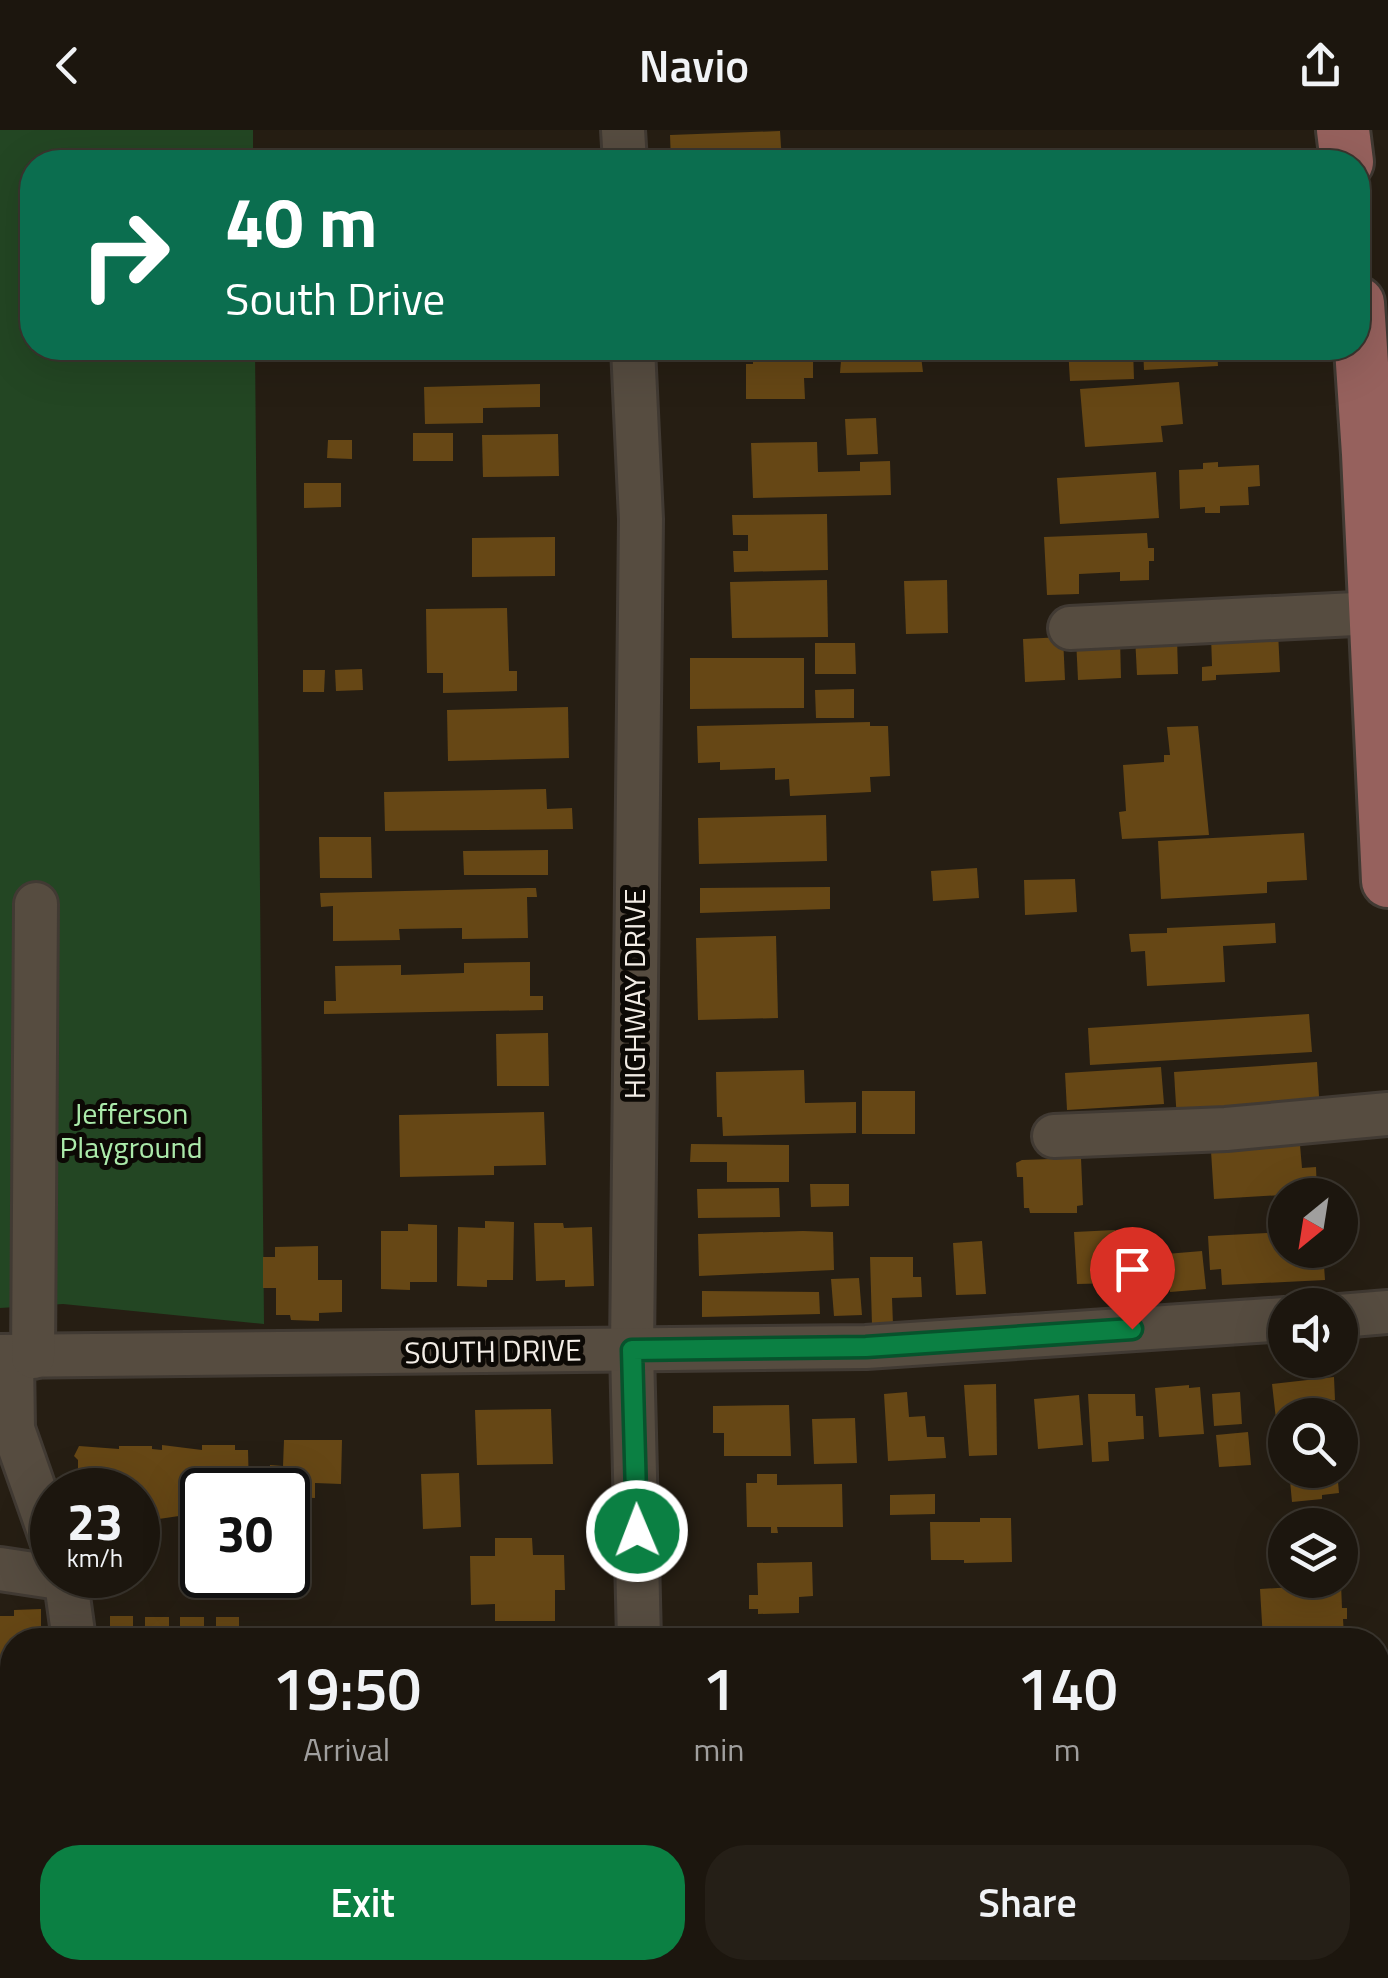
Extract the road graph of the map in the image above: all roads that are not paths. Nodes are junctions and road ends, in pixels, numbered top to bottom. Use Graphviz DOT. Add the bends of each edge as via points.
graph roads {
  1 [pos="634,360"];
  2 [pos="1361,360"];
  3 [pos="1375,614"];
  4 [pos="1070,628"];
  5 [pos="1388,881"];
  6 [pos="36,904"];
  7 [pos="1388,1114"];
  8 [pos="1054,1136"];
  9 [pos="1388,1312"];
  10 [pos="1358,1314"];
  11 [pos="1268,1320"];
  12 [pos="632,1350"];
  13 [pos="15,1356"];
  14 [pos="30,1477"];
  15 [pos="30,1567"];
  16 [pos="0,1569"];
  17 [pos="67,1598"];
  18 [pos="72,1628"];
  19 [pos="639,1628"];
  1 -- 12 [label="street, HIGHWAY DRIVE" via="641,519"];
  2 -- 3 [label="main road"];
  3 -- 4 [label="street"];
  3 -- 5 [label="main road"];
  6 -- 13 [label="street"];
  7 -- 8 [label="street"];
  9 -- 10 [label="street"];
  11 -- 12 [label="street, SOUTH DRIVE" via="866,1347"];
  12 -- 13 [label="street, SOUTH DRIVE"];
  12 -- 19 [label="street, HIGHWAY DRIVE"];
  13 -- 14 [label="street" via="13,1429"];
  15 -- 16 [label="street"];
  17 -- 18 [label="street"];
}
